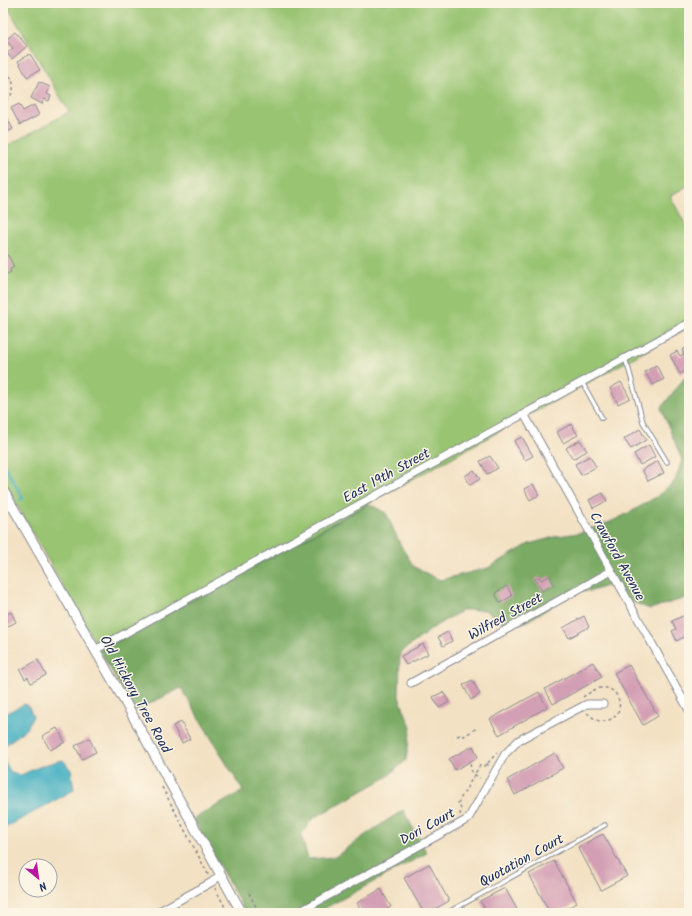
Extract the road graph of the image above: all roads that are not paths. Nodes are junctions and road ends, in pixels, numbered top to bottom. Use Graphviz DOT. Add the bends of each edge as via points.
graph roads {
  1 [pos="689,324"];
  2 [pos="625,359"];
  3 [pos="582,382"];
  4 [pos="524,414"];
  5 [pos="602,418"];
  6 [pos="667,462"];
  7 [pos="3,490"];
  8 [pos="612,571"];
  9 [pos="95,650"];
  10 [pos="411,683"];
  11 [pos="603,704"];
  12 [pos="689,710"];
  13 [pos="605,826"];
  14 [pos="220,875"];
  15 [pos="156,913"];
  16 [pos="242,913"];
  17 [pos="297,913"];
  18 [pos="448,913"];
  1 -- 2 [label="street, East 19th Street"];
  2 -- 3 [label="street, East 19th Street"];
  2 -- 6 [label="lane" via="643,422"];
  3 -- 4 [label="street, East 19th Street"];
  3 -- 5 [label="lane"];
  4 -- 8 [label="street, Crawford Avenue"];
  4 -- 9 [label="street, East 19th Street"];
  7 -- 9 [label="street, Old Hickory Tree Road"];
  8 -- 10 [label="street, Wilfred Street"];
  8 -- 12 [label="street, Crawford Avenue"];
  9 -- 14 [label="street, Old Hickory Tree Road"];
  11 -- 17 [label="street, Dori Court" via="587,704 519,740 505,754 468,819"];
  13 -- 18 [label="lane, Quotation Court"];
  14 -- 15 [label="street"];
  14 -- 16 [label="street, Old Hickory Tree Road"];
}
